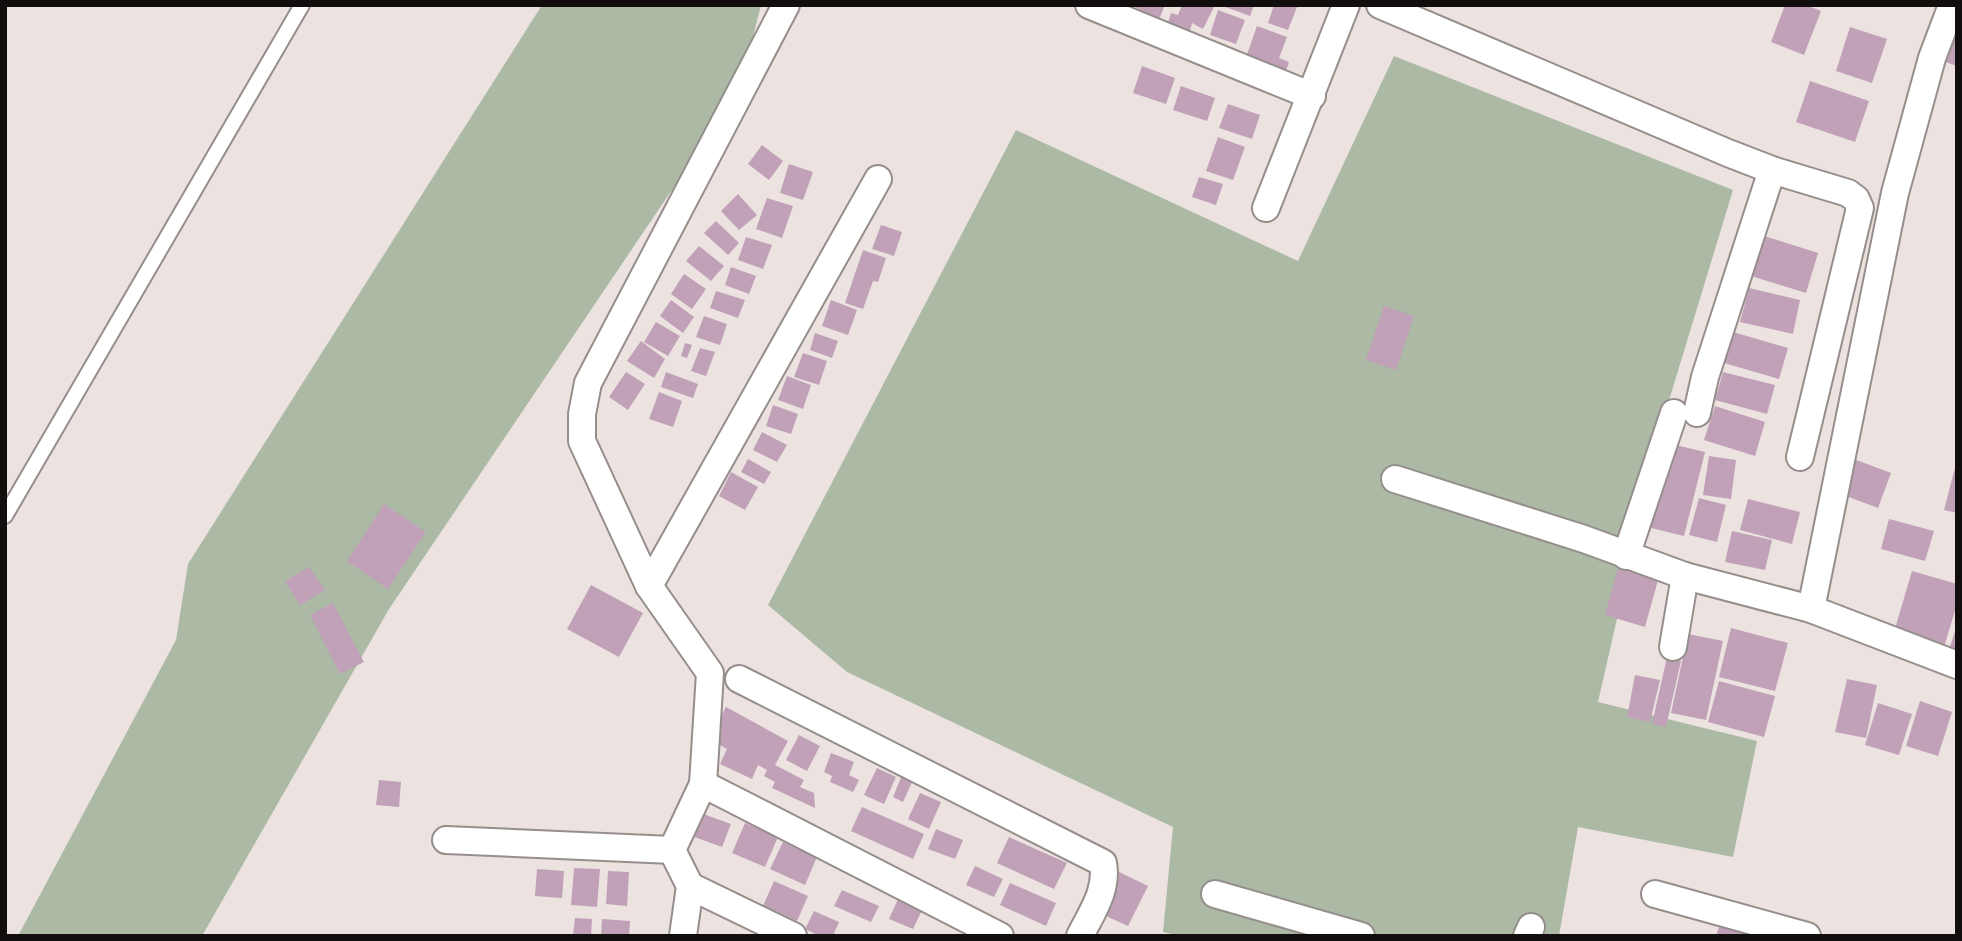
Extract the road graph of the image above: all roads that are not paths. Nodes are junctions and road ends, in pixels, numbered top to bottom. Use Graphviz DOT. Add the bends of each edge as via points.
graph roads {
  1 [pos="302,5"];
  2 [pos="786,5"];
  3 [pos="1089,5"];
  4 [pos="1346,5"];
  5 [pos="1380,5"];
  6 [pos="1952,5"];
  7 [pos="1312,96"];
  8 [pos="1772,170"];
  9 [pos="878,179"];
  10 [pos="1266,208"];
  11 [pos="1800,457"];
  12 [pos="1395,479"];
  13 [pos="5,516"];
  14 [pos="1626,556"];
  15 [pos="1685,576"];
  16 [pos="649,586"];
  17 [pos="1811,609"];
  18 [pos="1673,647"];
  19 [pos="1957,665"];
  20 [pos="739,679"];
  21 [pos="703,784"];
  22 [pos="446,840"];
  23 [pos="672,850"];
  24 [pos="690,886"];
  25 [pos="1215,894"];
  26 [pos="1655,894"];
  27 [pos="683,936"];
  28 [pos="793,936"];
  29 [pos="1000,936"];
  30 [pos="1080,936"];
  31 [pos="1361,936"];
  32 [pos="1807,936"];
  1 -- 13 [label="lane"];
  2 -- 16 [label="street" via="588,383 582,440"];
  3 -- 7 [label="street"];
  4 -- 7 [label="street"];
  5 -- 8 [label="street"];
  6 -- 17 [label="street" via="1931,58 1895,193"];
  7 -- 10 [label="street"];
  8 -- 11 [label="street" via="1848,193 1860,208"];
  8 -- 14 [label="street" via="1705,377 1685,413"];
  9 -- 16 [label="street"];
  12 -- 14 [label="street"];
  14 -- 15 [label="street"];
  15 -- 17 [label="street"];
  15 -- 18 [label="street"];
  16 -- 21 [label="street" via="710,673"];
  17 -- 19 [label="street"];
  20 -- 30 [label="street" via="1103,863 1103,889"];
  21 -- 23 [label="street"];
  21 -- 29 [label="street"];
  22 -- 23 [label="street"];
  23 -- 24 [label="street"];
  24 -- 27 [label="street"];
  24 -- 28 [label="street"];
  25 -- 31 [label="street"];
  26 -- 32 [label="street"];
}
